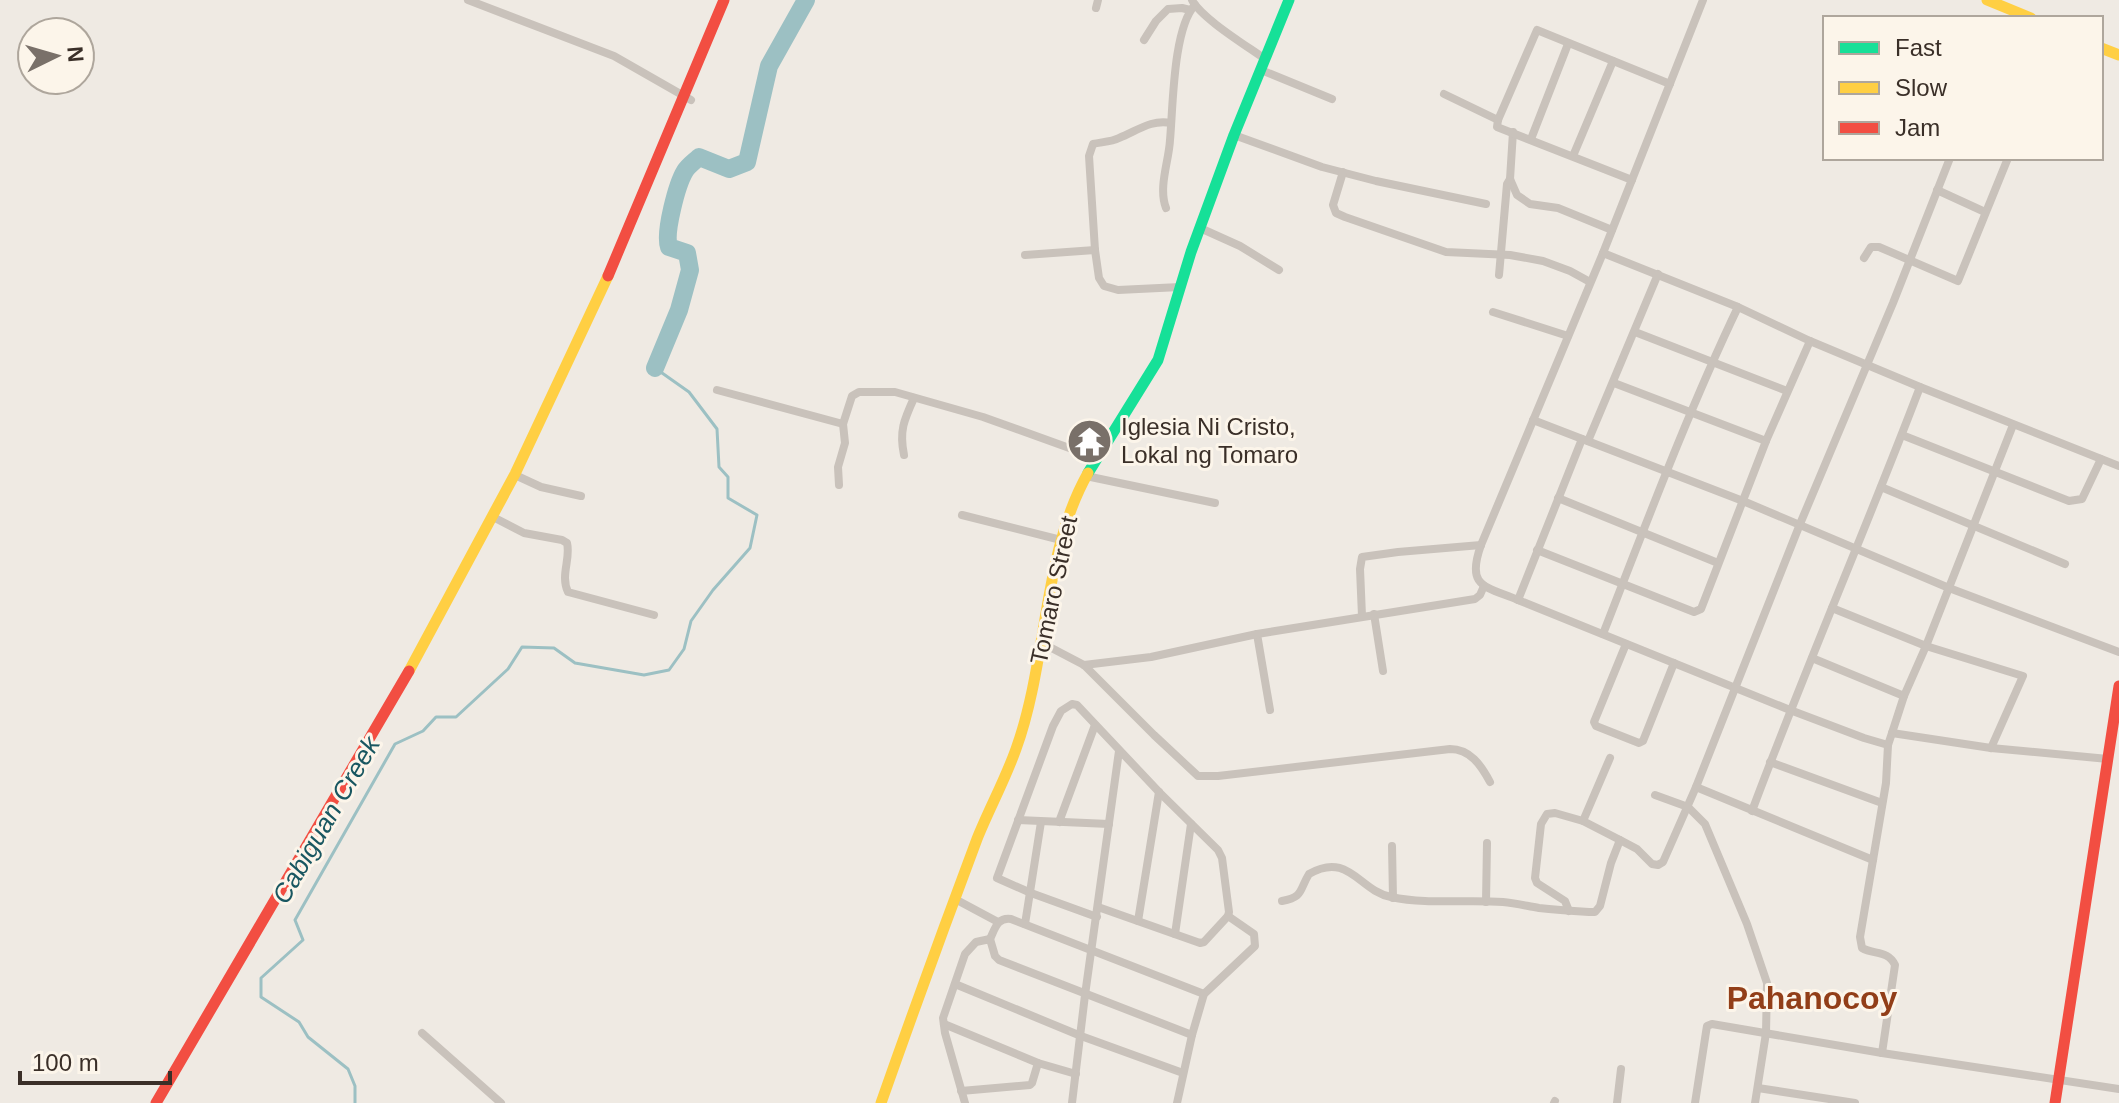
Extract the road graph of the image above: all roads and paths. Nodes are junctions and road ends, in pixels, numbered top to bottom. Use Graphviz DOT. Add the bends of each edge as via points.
graph roads {
  1 [pos="468,0"];
  2 [pos="724,0"];
  3 [pos="732,0"];
  4 [pos="1289,0"];
  5 [pos="1703,0"];
  6 [pos="1987,0"];
  7 [pos="1192,5"];
  8 [pos="2007,14"];
  9 [pos="1144,40"];
  10 [pos="1568,44"];
  11 [pos="1613,61"];
  12 [pos="1263,64"];
  13 [pos="1670,84"];
  14 [pos="1444,94"];
  15 [pos="687,98"];
  16 [pos="1332,99"];
  17 [pos="1498,120"];
  18 [pos="1171,123"];
  19 [pos="1513,132"];
  20 [pos="1234,135"];
  21 [pos="1531,139"];
  22 [pos="1573,156"];
  23 [pos="1949,160"];
  24 [pos="2007,160"];
  25 [pos="1343,172"];
  26 [pos="1510,179"];
  27 [pos="1632,180"];
  28 [pos="1937,190"];
  29 [pos="1486,204"];
  30 [pos="1166,208"];
  31 [pos="1985,212"];
  32 [pos="1200,228"];
  33 [pos="1612,230"];
  34 [pos="1095,250"];
  35 [pos="1603,253"];
  36 [pos="1025,255"];
  37 [pos="1501,255"];
  38 [pos="1864,258"];
  39 [pos="1909,261"];
  40 [pos="1279,270"];
  41 [pos="1658,274"];
  42 [pos="1499,275"];
  43 [pos="1590,282"];
  44 [pos="1180,287"];
  45 [pos="1738,307"];
  46 [pos="1493,312"];
  47 [pos="1635,332"];
  48 [pos="1568,336"];
  49 [pos="1810,341"];
  50 [pos="1712,362"];
  51 [pos="1866,364"];
  52 [pos="1614,383"];
  53 [pos="1920,387"];
  54 [pos="717,390"];
  55 [pos="1787,391"];
  56 [pos="914,398"];
  57 [pos="1690,412"];
  58 [pos="1533,420"];
  59 [pos="843,424"];
  60 [pos="2013,425"];
  61 [pos="1902,435"];
  62 [pos="1585,440"];
  63 [pos="1766,441"];
  64 [pos="904,455"];
  65 [pos="1097,458"];
  66 [pos="2101,459"];
  67 [pos="2119,466"];
  68 [pos="1666,470"];
  69 [pos="1994,472"];
  70 [pos="518,476"];
  71 [pos="1086,476"];
  72 [pos="839,485"];
  73 [pos="1881,487"];
  74 [pos="581,496"];
  75 [pos="1558,498"];
  76 [pos="1743,501"];
  77 [pos="1215,503"];
  78 [pos="962,515"];
  79 [pos="496,518"];
  80 [pos="1800,524"];
  81 [pos="1973,526"];
  82 [pos="1642,532"];
  83 [pos="1061,540"];
  84 [pos="1481,545"];
  85 [pos="1856,549"];
  86 [pos="1537,550"];
  87 [pos="1718,563"];
  88 [pos="2065,564"];
  89 [pos="1623,583"];
  90 [pos="1484,586"];
  91 [pos="1949,588"];
  92 [pos="1518,600"];
  93 [pos="1832,608"];
  94 [pos="1374,614"];
  95 [pos="654,615"];
  96 [pos="1362,616"];
  97 [pos="1257,634"];
  98 [pos="1603,634"];
  99 [pos="1042,643"];
  100 [pos="1626,644"];
  101 [pos="1926,646"];
  102 [pos="2119,652"];
  103 [pos="1812,658"];
  104 [pos="1674,663"];
  105 [pos="1084,665"];
  106 [pos="1383,671"];
  107 [pos="2119,686"];
  108 [pos="1735,687"];
  109 [pos="1904,696"];
  110 [pos="1270,710"];
  111 [pos="1790,710"];
  112 [pos="1095,725"];
  113 [pos="1892,733"];
  114 [pos="1888,745"];
  115 [pos="1991,748"];
  116 [pos="1119,751"];
  117 [pos="1610,758"];
  118 [pos="2108,759"];
  119 [pos="1770,762"];
  120 [pos="1490,782"];
  121 [pos="1696,787"];
  122 [pos="1159,792"];
  123 [pos="1655,795"];
  124 [pos="1882,803"];
  125 [pos="1688,807"];
  126 [pos="1752,811"];
  127 [pos="329,815"];
  128 [pos="1018,820"];
  129 [pos="1583,821"];
  130 [pos="1041,822"];
  131 [pos="1059,822"];
  132 [pos="1109,824"];
  133 [pos="1191,824"];
  134 [pos="1620,840"];
  135 [pos="1487,843"];
  136 [pos="1392,846"];
  137 [pos="1873,860"];
  138 [pos="1031,893"];
  139 [pos="1393,898"];
  140 [pos="955,899"];
  141 [pos="1282,901"];
  142 [pos="1486,902"];
  143 [pos="1569,911"];
  144 [pos="1097,912"];
  145 [pos="1228,916"];
  146 [pos="1138,921"];
  147 [pos="998,922"];
  148 [pos="1025,924"];
  149 [pos="1175,934"];
  150 [pos="990,939"];
  151 [pos="1092,951"];
  152 [pos="955,984"];
  153 [pos="1204,994"];
  154 [pos="1085,995"];
  155 [pos="944,1024"];
  156 [pos="422,1033"];
  157 [pos="1766,1033"];
  158 [pos="1192,1035"];
  159 [pos="1081,1036"];
  160 [pos="1882,1053"];
  161 [pos="1038,1063"];
  162 [pos="1621,1069"];
  163 [pos="1183,1073"];
  164 [pos="1076,1074"];
  165 [pos="2059,1079"];
  166 [pos="1758,1088"];
  167 [pos="2119,1089"];
  168 [pos="961,1091"];
  169 [pos="1820,1100"];
  170 [pos="156,1103"];
  171 [pos="165,1103"];
  172 [pos="501,1103"];
  173 [pos="881,1103"];
  174 [pos="965,1103"];
  175 [pos="1072,1103"];
  176 [pos="1177,1103"];
  177 [pos="1617,1103"];
  178 [pos="1695,1103"];
  179 [pos="1755,1103"];
  180 [pos="1855,1103"];
  181 [pos="2055,1103"];
  1 -- 15 [label="street" via="614,56"];
  2 -- 15 [label="main road"];
  3 -- 15 [label="main road"];
  4 -- 12 [label="main road, Tomaro Street"];
  5 -- 13 [label="street"];
  6 -- 8 [label="main road"];
  7 -- 9 [label="street" via="1168,9"];
  7 -- 12 [label="street"];
  7 -- 18 [label="street" via="1180,44"];
  10 -- 11 [label="street"];
  10 -- 17 [label="street" via="1537,30"];
  10 -- 21 [label="street"];
  11 -- 13 [label="street"];
  11 -- 22 [label="street"];
  12 -- 16 [label="street"];
  12 -- 20 [label="main road, Tomaro Street"];
  13 -- 27 [label="street"];
  14 -- 17 [label="street"];
  15 -- 70 [label="main road" via="619,267 549,423"];
  17 -- 19 [label="street" via="1497,127"];
  18 -- 30 [label="street" via="1163,189"];
  18 -- 34 [label="street" via="1149,124 1090,149"];
  19 -- 21 [label="street"];
  19 -- 26 [label="street"];
  20 -- 25 [label="street"];
  20 -- 32 [label="main road, Tomaro Street"];
  21 -- 22 [label="street"];
  22 -- 27 [label="street"];
  23 -- 28 [label="street"];
  24 -- 31 [label="street"];
  25 -- 29 [label="street"];
  25 -- 37 [label="street" via="1333,199 1336,213 1446,252"];
  26 -- 33 [label="street" via="1517,195 1530,204 1558,208"];
  26 -- 37 [label="street"];
  27 -- 33 [label="street"];
  28 -- 31 [label="street"];
  28 -- 39 [label="street"];
  31 -- 39 [label="street" via="1958,281"];
  32 -- 40 [label="street"];
  32 -- 44 [label="main road, Tomaro Street"];
  33 -- 35 [label="street"];
  34 -- 36 [label="street"];
  34 -- 44 [label="street" via="1104,286"];
  35 -- 41 [label="street"];
  35 -- 43 [label="street"];
  37 -- 42 [label="street"];
  37 -- 43 [label="street" via="1543,261"];
  38 -- 39 [label="street" via="1875,246"];
  39 -- 51 [label="street"];
  41 -- 45 [label="street"];
  41 -- 47 [label="street"];
  43 -- 48 [label="street"];
  44 -- 65 [label="main road, Tomaro Street" via="1158,360"];
  45 -- 49 [label="street"];
  45 -- 50 [label="street"];
  46 -- 48 [label="street"];
  47 -- 50 [label="street"];
  47 -- 52 [label="street"];
  48 -- 58 [label="street"];
  49 -- 51 [label="street"];
  49 -- 55 [label="street"];
  50 -- 55 [label="street"];
  50 -- 57 [label="street"];
  51 -- 53 [label="street"];
  51 -- 80 [label="street"];
  52 -- 57 [label="street"];
  52 -- 62 [label="street"];
  53 -- 60 [label="street"];
  53 -- 61 [label="street"];
  54 -- 59 [label="street"];
  55 -- 63 [label="street"];
  56 -- 59 [label="street" via="859,392 852,396"];
  56 -- 64 [label="street" via="902,424"];
  56 -- 65 [label="street"];
  57 -- 63 [label="street"];
  57 -- 68 [label="street"];
  58 -- 62 [label="street"];
  58 -- 84 [label="street"];
  59 -- 72 [label="street"];
  60 -- 66 [label="street"];
  60 -- 69 [label="street"];
  61 -- 69 [label="street"];
  61 -- 73 [label="street"];
  62 -- 68 [label="street"];
  62 -- 75 [label="street"];
  63 -- 76 [label="street"];
  65 -- 71 [label="main road, Tomaro Street"];
  66 -- 67 [label="street"];
  66 -- 69 [label="street" via="2082,499 2076,501"];
  68 -- 76 [label="street"];
  68 -- 82 [label="street"];
  69 -- 81 [label="street"];
  70 -- 74 [label="street"];
  70 -- 79 [label="main road"];
  71 -- 77 [label="street"];
  71 -- 83 [label="main road, Tomaro Street"];
  73 -- 81 [label="street"];
  73 -- 85 [label="street"];
  75 -- 82 [label="street"];
  75 -- 86 [label="street"];
  76 -- 80 [label="street"];
  76 -- 87 [label="street"];
  78 -- 83 [label="street"];
  79 -- 95 [label="street" via="524,533 567,543 568,592"];
  79 -- 127 [label="main road" via="435,642"];
  80 -- 85 [label="street"];
  80 -- 108 [label="street"];
  81 -- 88 [label="street"];
  81 -- 91 [label="street"];
  82 -- 87 [label="street"];
  82 -- 89 [label="street"];
  83 -- 99 [label="main road, Tomaro Street"];
  84 -- 90 [label="street" via="1475,577"];
  84 -- 96 [label="street" via="1362,557"];
  85 -- 91 [label="street"];
  85 -- 93 [label="street"];
  86 -- 89 [label="street"];
  86 -- 92 [label="street"];
  87 -- 89 [label="street" via="1698,612"];
  89 -- 98 [label="street"];
  90 -- 92 [label="street"];
  90 -- 94 [label="street" via="1475,599"];
  91 -- 101 [label="street"];
  91 -- 102 [label="street"];
  92 -- 98 [label="street"];
  93 -- 101 [label="street"];
  93 -- 103 [label="street"];
  94 -- 96 [label="street"];
  94 -- 106 [label="street"];
  96 -- 97 [label="street"];
  97 -- 105 [label="street"];
  97 -- 110 [label="street"];
  98 -- 100 [label="street"];
  99 -- 105 [label="street"];
  99 -- 140 [label="main road, Tomaro Street" via="1016,749"];
  100 -- 104 [label="street"];
  100 -- 104 [label="street" via="1594,722 1612,734 1643,741"];
  101 -- 109 [label="street"];
  101 -- 115 [label="street" via="2023,676"];
  103 -- 109 [label="street"];
  103 -- 111 [label="street"];
  104 -- 108 [label="street"];
  105 -- 120 [label="street" via="1198,776 1450,749 1467,753"];
  107 -- 118 [label="main road"];
  108 -- 111 [label="street"];
  108 -- 121 [label="street"];
  109 -- 113 [label="street"];
  111 -- 114 [label="street"];
  111 -- 119 [label="street"];
  112 -- 116 [label="street"];
  112 -- 128 [label="street" via="1077,705 1061,711"];
  112 -- 131 [label="street"];
  113 -- 114 [label="street"];
  113 -- 115 [label="street"];
  114 -- 124 [label="street"];
  115 -- 118 [label="street"];
  116 -- 122 [label="street"];
  116 -- 132 [label="street"];
  117 -- 129 [label="street"];
  118 -- 165 [label="main road"];
  119 -- 124 [label="street"];
  119 -- 126 [label="street"];
  121 -- 125 [label="street"];
  121 -- 126 [label="street"];
  122 -- 133 [label="street"];
  122 -- 146 [label="street"];
  123 -- 125 [label="street"];
  124 -- 137 [label="street"];
  125 -- 134 [label="street" via="1661,864 1652,864"];
  125 -- 157 [label="street" via="1705,824 1747,924 1767,983"];
  126 -- 137 [label="street"];
  127 -- 170 [label="main road"];
  127 -- 171 [label="main road"];
  128 -- 130 [label="street"];
  128 -- 138 [label="street" via="997,878"];
  129 -- 134 [label="street"];
  129 -- 143 [label="street" via="1555,813 1547,814 1541,824 1535,878 1565,901"];
  130 -- 131 [label="street"];
  130 -- 138 [label="street"];
  131 -- 132 [label="street"];
  132 -- 144 [label="street"];
  133 -- 145 [label="street" via="1222,858"];
  133 -- 149 [label="street"];
  134 -- 143 [label="street" via="1600,906 1595,912"];
  135 -- 142 [label="street"];
  136 -- 139 [label="street"];
  137 -- 160 [label="street" via="1860,943 1866,951 1890,957 1895,965"];
  138 -- 144 [label="street"];
  138 -- 148 [label="street"];
  139 -- 141 [label="street" via="1334,867 1309,874 1299,895"];
  139 -- 142 [label="street"];
  140 -- 147 [label="street"];
  140 -- 173 [label="main road, Tomaro Street"];
  142 -- 143 [label="street"];
  144 -- 146 [label="street"];
  144 -- 151 [label="street"];
  145 -- 149 [label="street" via="1204,942"];
  145 -- 153 [label="street" via="1254,934 1255,946"];
  146 -- 149 [label="street"];
  147 -- 148 [label="street" via="1005,918"];
  147 -- 150 [label="street"];
  148 -- 151 [label="street"];
  150 -- 152 [label="street" via="976,942 965,954"];
  150 -- 154 [label="street" via="999,960"];
  151 -- 153 [label="street"];
  151 -- 154 [label="street"];
  152 -- 155 [label="street"];
  152 -- 159 [label="street"];
  153 -- 158 [label="street"];
  154 -- 158 [label="street"];
  154 -- 159 [label="street"];
  155 -- 161 [label="street"];
  155 -- 168 [label="street"];
  156 -- 172 [label="street"];
  157 -- 160 [label="street"];
  157 -- 166 [label="street"];
  157 -- 178 [label="street" via="1707,1026"];
  158 -- 163 [label="street"];
  159 -- 163 [label="street"];
  159 -- 164 [label="street"];
  160 -- 165 [label="street"];
  161 -- 164 [label="street"];
  161 -- 168 [label="street" via="1030,1085"];
  162 -- 177 [label="street"];
  163 -- 176 [label="street"];
  164 -- 175 [label="street"];
  165 -- 167 [label="street"];
  165 -- 181 [label="main road"];
  166 -- 169 [label="street"];
  166 -- 179 [label="street"];
  168 -- 174 [label="street"];
  169 -- 180 [label="street"];
}
